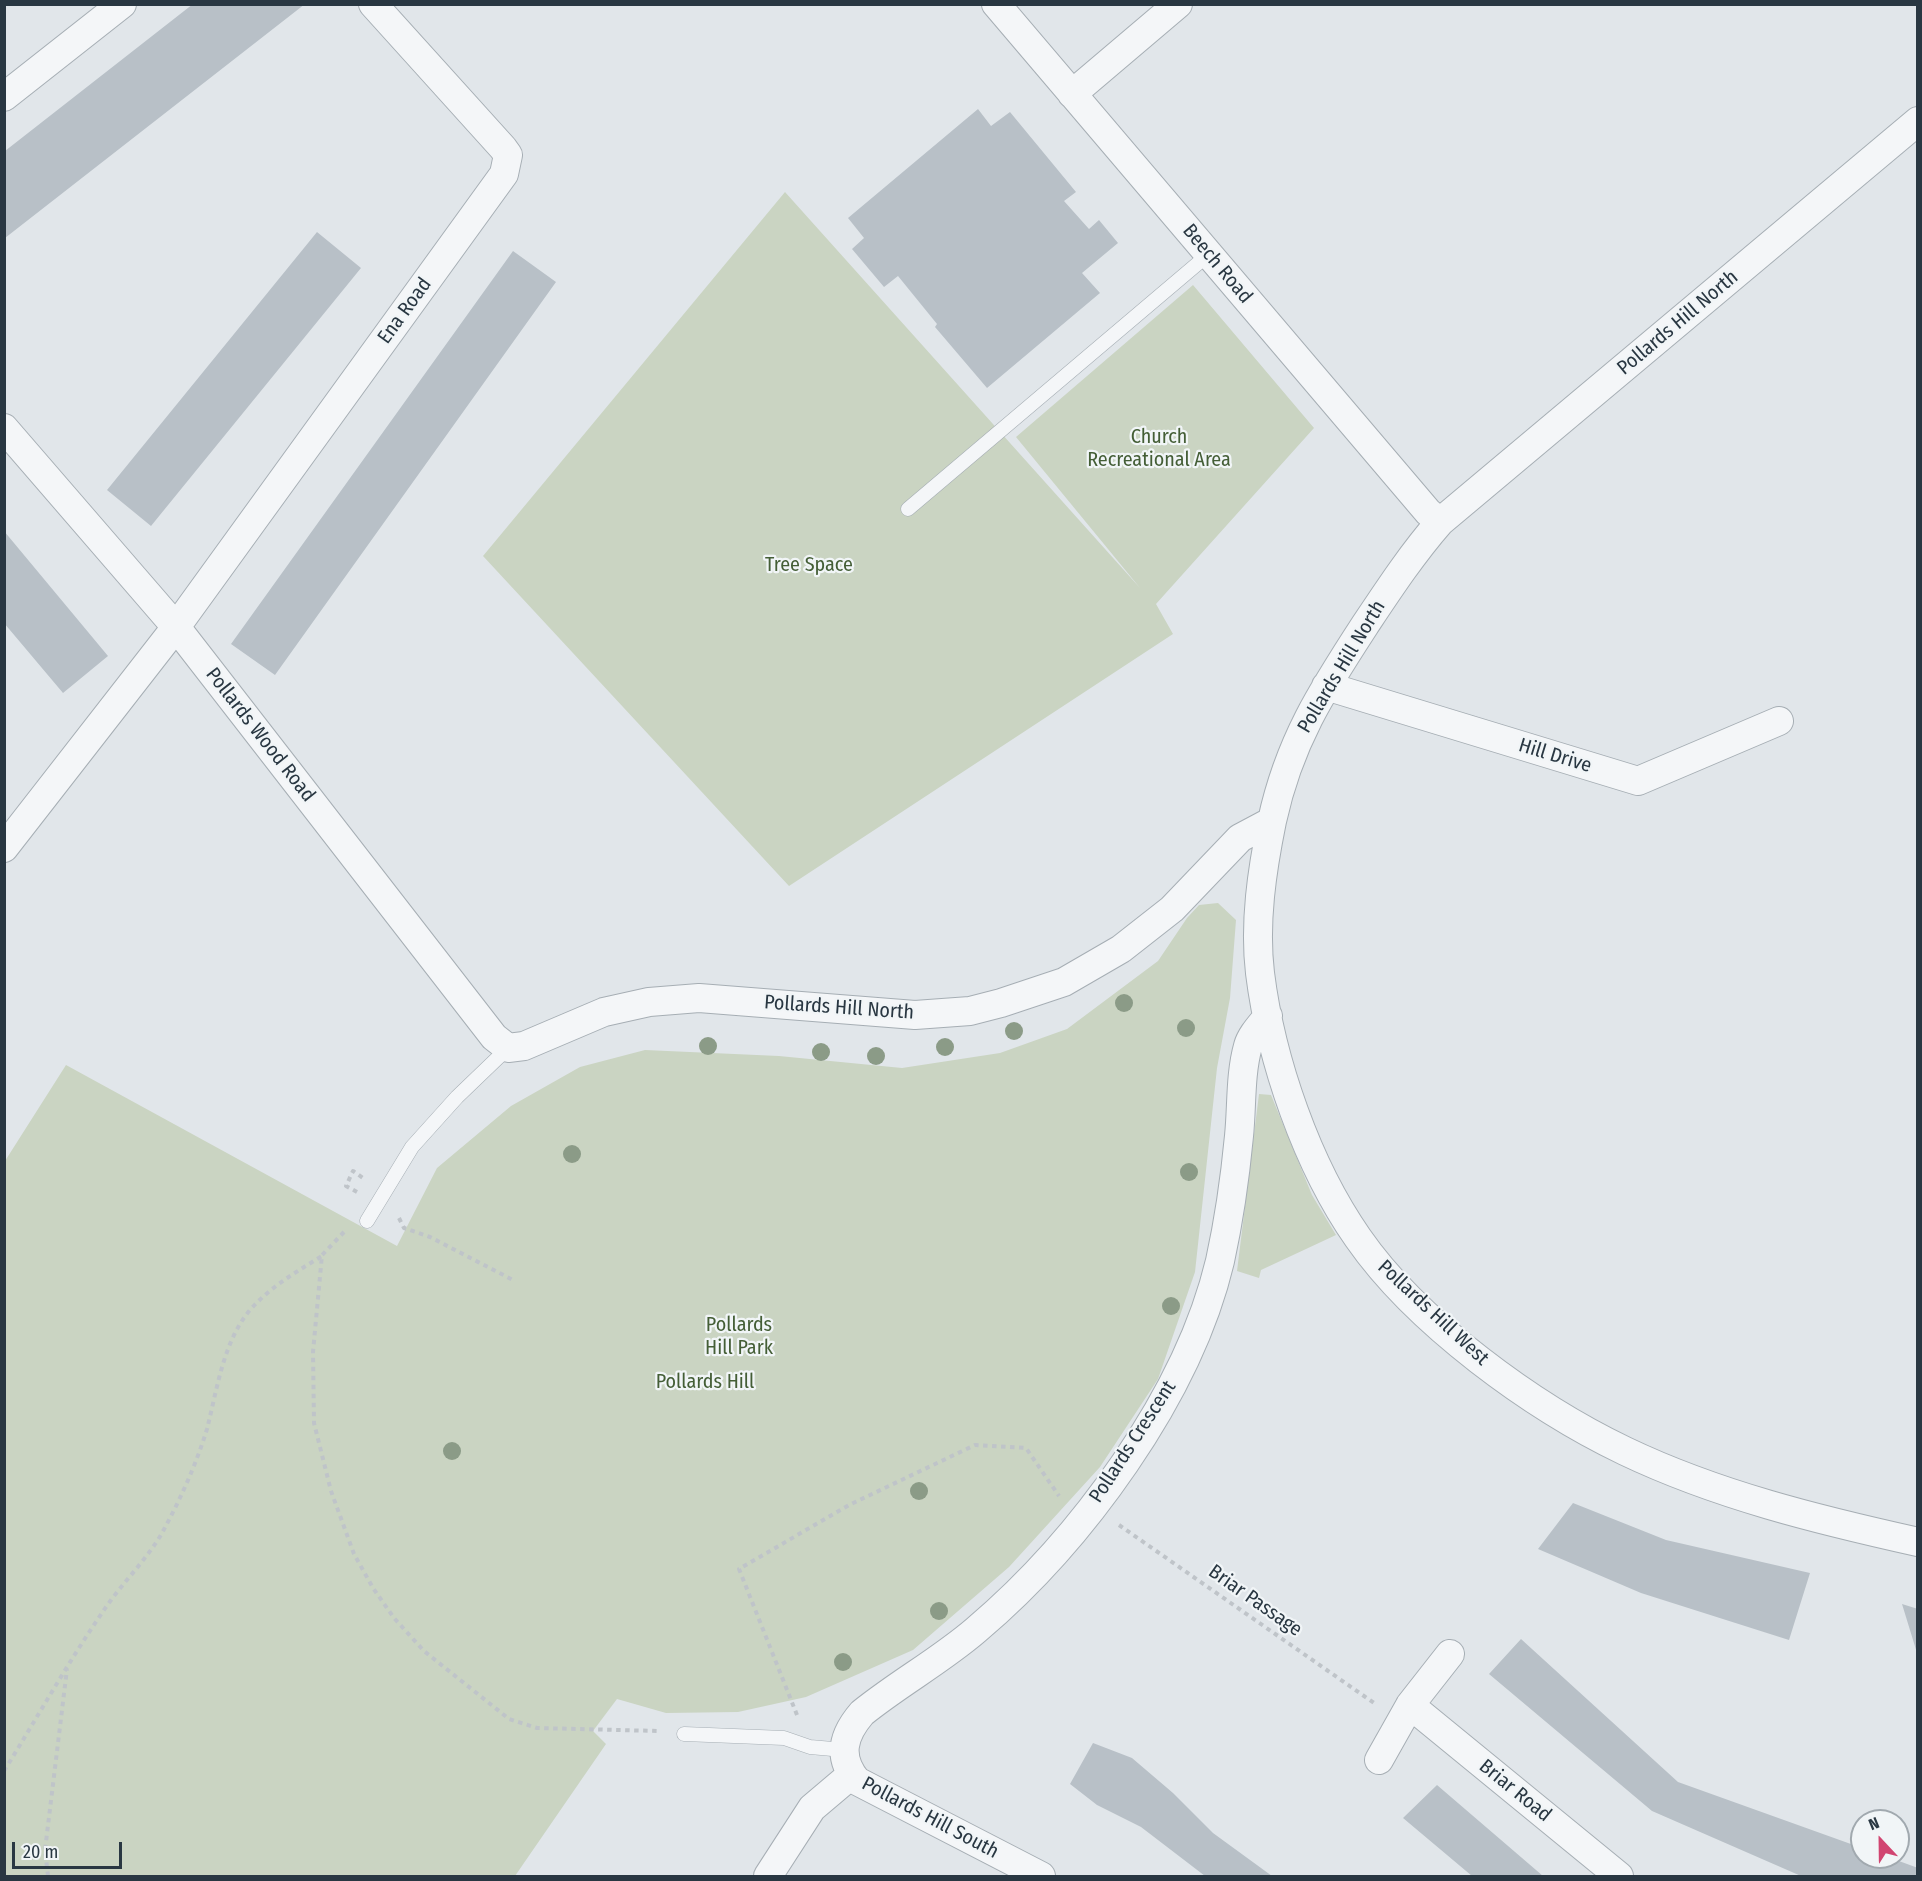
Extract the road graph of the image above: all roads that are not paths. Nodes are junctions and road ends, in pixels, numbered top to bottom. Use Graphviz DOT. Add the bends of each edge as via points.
graph roads {
  1 [pos="122,4"];
  2 [pos="373,4"];
  3 [pos="996,4"];
  4 [pos="1178,4"];
  5 [pos="1072,94"];
  6 [pos="4,97"];
  7 [pos="1917,122"];
  8 [pos="1209,254"];
  9 [pos="4,428"];
  10 [pos="908,509"];
  11 [pos="1440,522"];
  12 [pos="176,627"];
  13 [pos="1326,686"];
  14 [pos="1779,721"];
  15 [pos="1272,821"];
  16 [pos="4,849"];
  17 [pos="1268,1016"];
  18 [pos="508,1048"];
  19 [pos="367,1221"];
  20 [pos="1917,1542"];
  21 [pos="1450,1654"];
  22 [pos="1406,1714"];
  23 [pos="684,1734"];
  24 [pos="1379,1760"];
  25 [pos="848,1762"];
  26 [pos="768,1876"];
  27 [pos="1041,1876"];
  28 [pos="1619,1876"];
  1 -- 6 [label="street"];
  2 -- 12 [label="street, Ena Road" via="503,148 508,155 507,165"];
  3 -- 5 [label="street, Beech Road"];
  4 -- 5 [label="street"];
  5 -- 8 [label="street, Beech Road"];
  7 -- 11 [label="street, Pollards Hill North"];
  8 -- 10 [label="lane"];
  8 -- 11 [label="street, Beech Road"];
  9 -- 12 [label="street, Pollards Wood Road"];
  11 -- 13 [label="street, Pollards Hill North" via="1413,552"];
  12 -- 16 [label="street, Ena Road"];
  12 -- 18 [label="street, Pollards Wood Road" via="494,1037"];
  13 -- 14 [label="street, Hill Drive" via="1638,781"];
  13 -- 15 [label="street, Pollards Hill North" via="1289,758"];
  15 -- 17 [label="street, Pollards Hill West" via="1261,891 1259,939"];
  15 -- 18 [label="street, Pollards Hill North" via="1240,838 1172,909 1121,949 1065,982 1001,1003 970,1011 895,1015 709,999 649,1002 604,1012 524,1046"];
  17 -- 20 [label="street, Pollards Hill West" via="1292,1103 1317,1166 1344,1218 1402,1289 1493,1370 1584,1430 1676,1473 1802,1514"];
  17 -- 25 [label="street, Pollards Crescent" via="1248,1044 1232,1191 1211,1292 1172,1386 1122,1467 1040,1571 982,1625 862,1713 848,1733"];
  18 -- 19 [label="lane, Pollards Hill North" via="412,1147"];
  21 -- 22 [label="street"];
  22 -- 24 [label="street"];
  22 -- 28 [label="street, Briar Road"];
  23 -- 25 [label="lane" via="784,1738"];
  25 -- 26 [label="street" via="812,1808"];
  25 -- 27 [label="street, Pollards Hill South" via="857,1782"];
}
